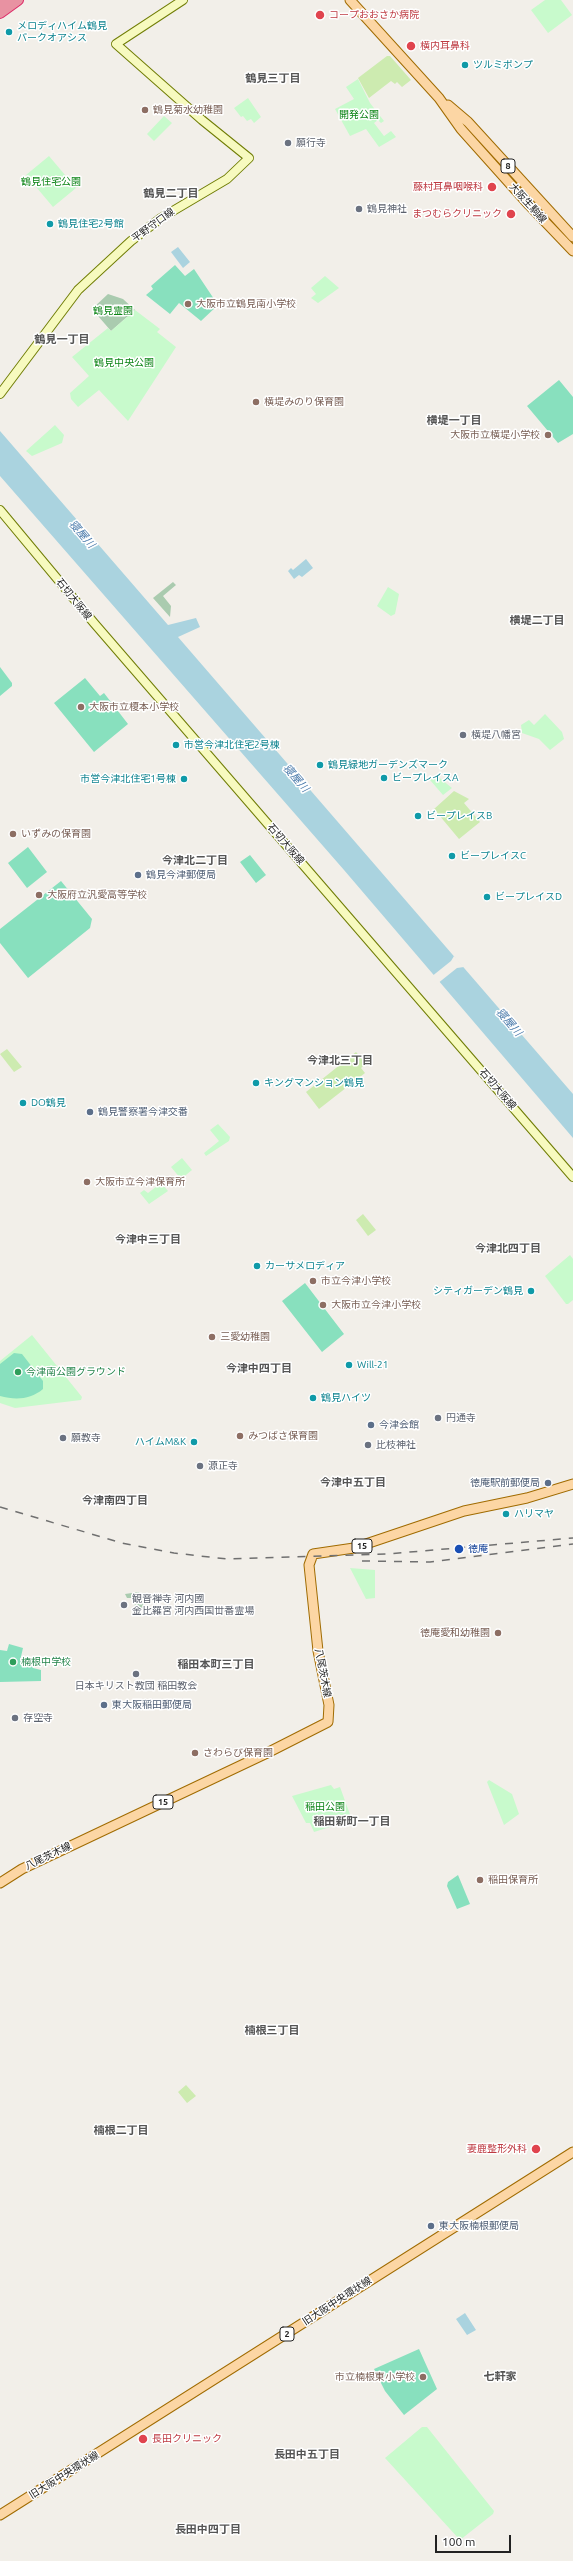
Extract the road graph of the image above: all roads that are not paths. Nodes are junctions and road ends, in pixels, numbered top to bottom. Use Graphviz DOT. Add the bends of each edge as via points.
graph roads {
  1 [pos="5,0"];
  2 [pos="18,0"];
  3 [pos="183,0"];
  4 [pos="350,0"];
  5 [pos="0,4"];
  6 [pos="0,13"];
  7 [pos="439,98"];
  8 [pos="573,237"];
  9 [pos="573,251"];
  10 [pos="0,394"];
  11 [pos="0,510"];
  12 [pos="573,1176"];
  13 [pos="573,1484"];
  14 [pos="0,1883"];
  15 [pos="573,2152"];
  16 [pos="0,2515"];
  1 -- 5 [label="highway"];
  2 -- 6 [label="highway"];
  3 -- 10 [label="main road, 平野守口線" via="116,44 249,158 227,179 161,218 136,237 78,290"];
  4 -- 7 [label="main road, 大阪生駒線 / 8"];
  7 -- 8 [label="main road, 大阪生駒線 / 8" via="468,122"];
  7 -- 9 [label="main road, 大阪生駒線 / 8" via="461,129"];
  11 -- 12 [label="main road, 石切大阪線" via="110,642"];
  13 -- 14 [label="main road, 八尾茨木線 / 15" via="527,1498 464,1511 354,1548 313,1554 309,1565 318,1651 329,1705 328,1722 22,1869"];
  15 -- 16 [label="main road, 旧大阪中央環状線 / 2"];
}
